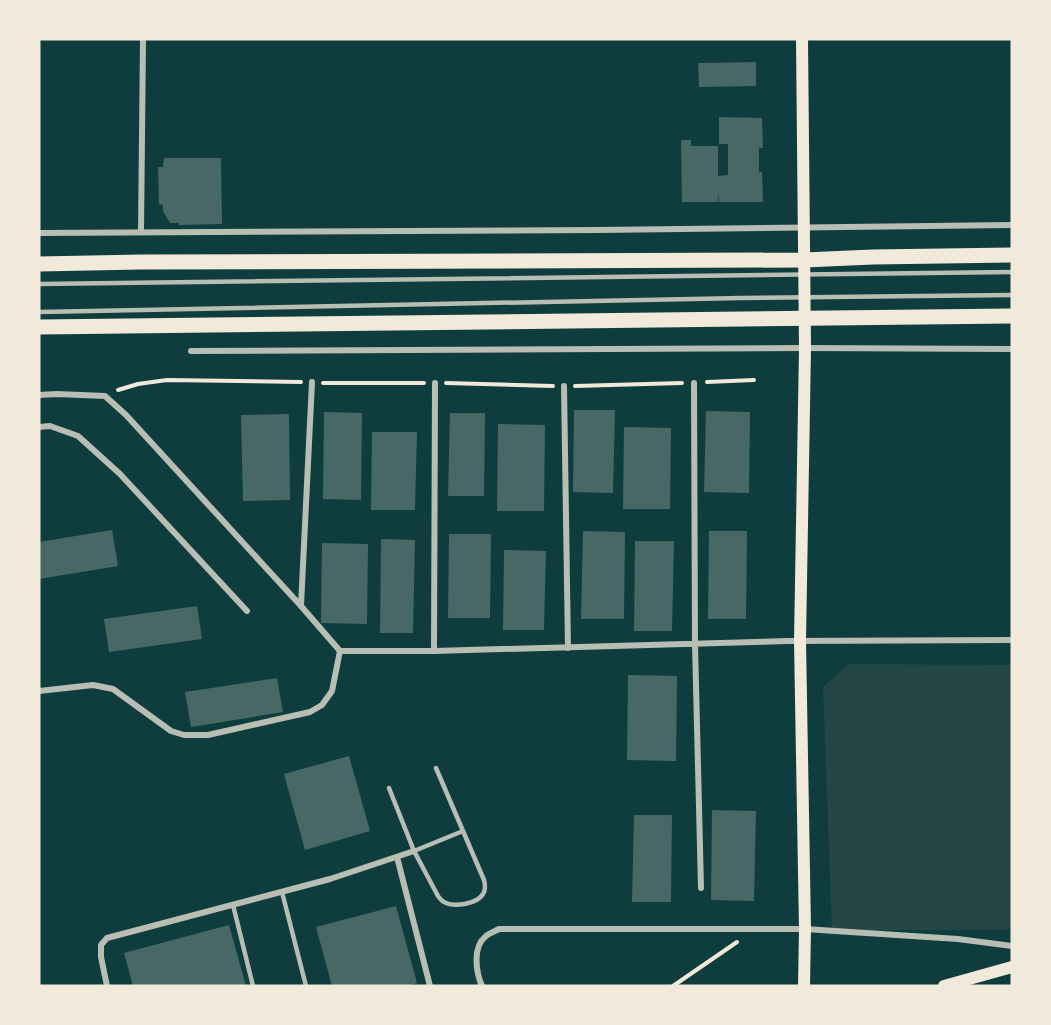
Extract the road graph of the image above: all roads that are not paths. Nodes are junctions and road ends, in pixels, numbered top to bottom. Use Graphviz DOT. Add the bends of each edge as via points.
graph roads {
  1 [pos="143,39"];
  2 [pos="802,39"];
  3 [pos="1012,225"];
  4 [pos="804,228"];
  5 [pos="141,232"];
  6 [pos="39,233"];
  7 [pos="1012,255"];
  8 [pos="39,264"];
  9 [pos="804,267"];
  10 [pos="1012,272"];
  11 [pos="39,284"];
  12 [pos="1012,295"];
  13 [pos="805,298"];
  14 [pos="39,312"];
  15 [pos="1012,316"];
  16 [pos="805,318"];
  17 [pos="39,327"];
  18 [pos="805,348"];
  19 [pos="1012,349"];
  20 [pos="191,351"];
  21 [pos="312,382"];
  22 [pos="435,383"];
  23 [pos="694,383"];
  24 [pos="564,387"];
  25 [pos="39,395"];
  26 [pos="39,427"];
  27 [pos="301,606"];
  28 [pos="247,611"];
  29 [pos="1012,640"];
  30 [pos="800,641"];
  31 [pos="695,644"];
  32 [pos="568,648"];
  33 [pos="340,651"];
  34 [pos="434,651"];
  35 [pos="39,691"];
  36 [pos="436,768"];
  37 [pos="389,788"];
  38 [pos="463,831"];
  39 [pos="414,851"];
  40 [pos="397,857"];
  41 [pos="701,888"];
  42 [pos="282,892"];
  43 [pos="233,905"];
  44 [pos="805,929"];
  45 [pos="1012,946"];
  46 [pos="1012,967"];
  47 [pos="107,986"];
  48 [pos="253,986"];
  49 [pos="306,986"];
  50 [pos="430,986"];
  51 [pos="482,986"];
  52 [pos="804,986"];
  53 [pos="944,986"];
  1 -- 5 [label="street"];
  2 -- 4 [label="main road"];
  3 -- 4 [label="street"];
  4 -- 5 [label="street"];
  4 -- 9 [label="main road"];
  5 -- 6 [label="street"];
  7 -- 9 [label="main road" via="873,257"];
  8 -- 9 [label="main road"];
  9 -- 10 [label="lane"];
  9 -- 11 [label="lane"];
  9 -- 13 [label="main road"];
  12 -- 13 [label="lane"];
  13 -- 14 [label="lane"];
  13 -- 16 [label="main road"];
  15 -- 16 [label="main road"];
  16 -- 17 [label="main road"];
  16 -- 18 [label="main road"];
  18 -- 19 [label="street"];
  18 -- 20 [label="street"];
  18 -- 30 [label="main road"];
  21 -- 27 [label="street"];
  22 -- 34 [label="street"];
  23 -- 31 [label="street"];
  24 -- 32 [label="street"];
  25 -- 27 [label="street" via="105,396"];
  26 -- 28 [label="street" via="50,426 78,436 120,474"];
  27 -- 33 [label="street"];
  29 -- 30 [label="street"];
  30 -- 31 [label="street"];
  30 -- 44 [label="main road"];
  31 -- 32 [label="street"];
  31 -- 41 [label="street"];
  32 -- 34 [label="street"];
  33 -- 34 [label="street"];
  33 -- 35 [label="street" via="332,691 322,705 310,712 208,735 171,731 113,688 93,684"];
  36 -- 38 [label="lane"];
  37 -- 39 [label="lane"];
  38 -- 39 [label="lane"];
  38 -- 39 [label="lane" via="484,880 483,895 477,900 464,904 442,902"];
  39 -- 40 [label="street"];
  40 -- 42 [label="street"];
  40 -- 50 [label="street"];
  42 -- 43 [label="street"];
  42 -- 49 [label="lane"];
  43 -- 47 [label="street" via="107,938 101,945"];
  43 -- 48 [label="lane"];
  44 -- 45 [label="street"];
  44 -- 51 [label="street" via="499,929 485,937 478,948 476,963"];
  44 -- 52 [label="main road"];
  46 -- 53 [label="main road"];
}
